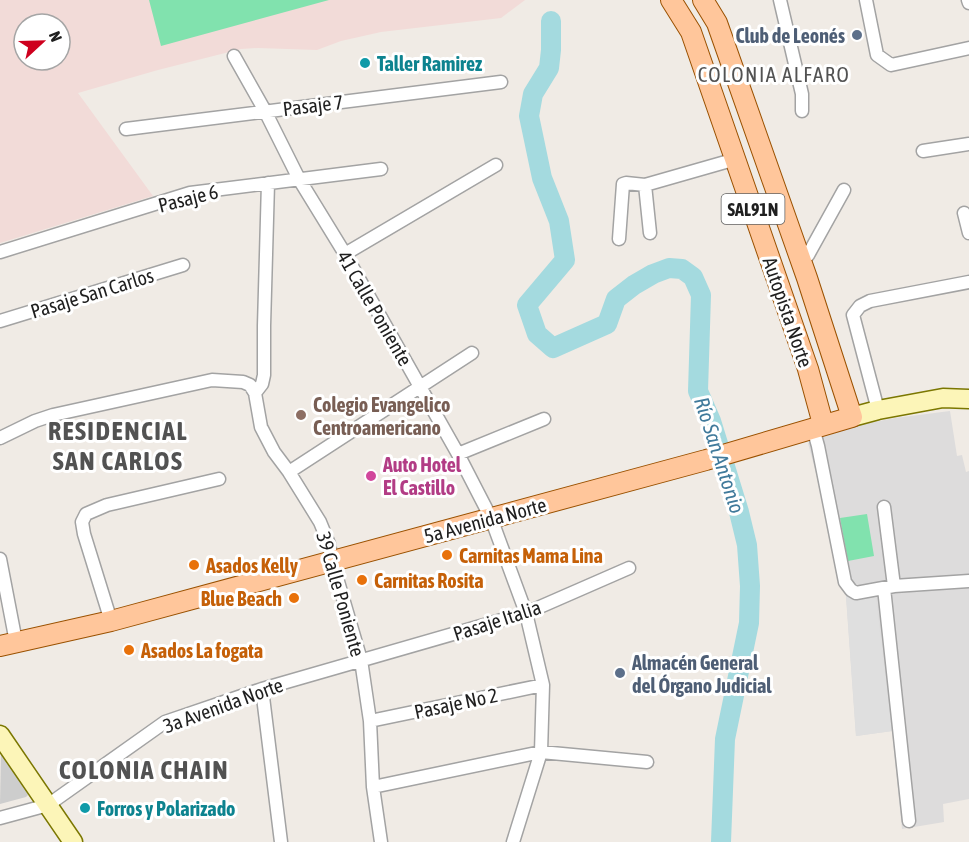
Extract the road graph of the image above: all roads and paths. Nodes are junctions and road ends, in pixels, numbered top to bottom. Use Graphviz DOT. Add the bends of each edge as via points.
graph roads {
  1 [pos="671,0"];
  2 [pos="703,0"];
  3 [pos="780,0"];
  4 [pos="866,0"];
  5 [pos="969,48"];
  6 [pos="234,56"];
  7 [pos="501,82"];
  8 [pos="265,111"];
  9 [pos="802,111"];
  10 [pos="126,129"];
  11 [pos="969,144"];
  12 [pos="923,151"];
  13 [pos="736,159"];
  14 [pos="496,165"];
  15 [pos="381,169"];
  16 [pos="299,179"];
  17 [pos="268,183"];
  18 [pos="645,185"];
  19 [pos="844,190"];
  20 [pos="964,213"];
  21 [pos="650,233"];
  22 [pos="969,234"];
  23 [pos="619,239"];
  24 [pos="0,252"];
  25 [pos="345,254"];
  26 [pos="800,258"];
  27 [pos="183,265"];
  28 [pos="969,282"];
  29 [pos="0,321"];
  30 [pos="472,353"];
  31 [pos="419,386"];
  32 [pos="255,393"];
  33 [pos="969,399"];
  34 [pos="878,410"];
  35 [pos="852,417"];
  36 [pos="544,419"];
  37 [pos="818,426"];
  38 [pos="0,438"];
  39 [pos="458,454"];
  40 [pos="289,472"];
  41 [pos="219,478"];
  42 [pos="884,507"];
  43 [pos="491,518"];
  44 [pos="0,559"];
  45 [pos="332,561"];
  46 [pos="629,568"];
  47 [pos="969,581"];
  48 [pos="889,587"];
  49 [pos="526,613"];
  50 [pos="111,621"];
  51 [pos="8,644"];
  52 [pos="361,660"];
  53 [pos="543,685"];
  54 [pos="262,689"];
  55 [pos="370,721"];
  56 [pos="0,735"];
  57 [pos="541,752"];
  58 [pos="647,762"];
  59 [pos="373,787"];
  60 [pos="48,806"];
  61 [pos="0,818"];
  62 [pos="909,821"];
  63 [pos="73,842"];
  64 [pos="282,842"];
  65 [pos="381,842"];
  66 [pos="513,842"];
  1 -- 13 [label="main road, Autopista Norte / SAL91N" via="692,32"];
  2 -- 26 [label="main road, Autopista Norte / SAL91N" via="717,23"];
  3 -- 9 [label="street" via="802,94"];
  4 -- 5 [label="street" via="877,55 891,65"];
  6 -- 8 [label="street, 41 Calle Poniente"];
  7 -- 8 [label="street, Pasaje 7"];
  8 -- 10 [label="street, Pasaje 7"];
  8 -- 16 [label="street, 41 Calle Poniente"];
  11 -- 12 [label="street"];
  13 -- 18 [label="street"];
  13 -- 37 [label="main road, Autopista Norte / SAL91N" via="808,369"];
  14 -- 25 [label="street"];
  15 -- 16 [label="street, Pasaje 6"];
  16 -- 17 [label="street, Pasaje 6"];
  16 -- 25 [label="street, 41 Calle Poniente"];
  17 -- 24 [label="street, Pasaje 6" via="190,194"];
  17 -- 32 [label="street, 39 Calle Poniente" via="264,375"];
  18 -- 21 [label="street"];
  18 -- 23 [label="street" via="623,184"];
  19 -- 26 [label="street" via="808,255"];
  20 -- 22 [label="street"];
  25 -- 31 [label="street, 41 Calle Poniente"];
  26 -- 35 [label="main road, Autopista Norte / SAL91N"];
  27 -- 29 [label="street, Pasaje San Carlos"];
  28 -- 34 [label="street" via="870,301 853,315"];
  30 -- 31 [label="street"];
  31 -- 39 [label="street, 41 Calle Poniente"];
  31 -- 40 [label="street"];
  32 -- 38 [label="street" via="243,382 212,380 53,415"];
  32 -- 40 [label="street, 39 Calle Poniente" via="261,427"];
  33 -- 34 [label="street, 5a Avenida Norte" via="943,398"];
  34 -- 35 [label="street, 5a Avenida Norte"];
  35 -- 37 [label="main road, 5a Avenida Norte"];
  36 -- 39 [label="street"];
  37 -- 43 [label="main road, 5a Avenida Norte"];
  37 -- 48 [label="street" via="818,446 845,582 856,593"];
  39 -- 43 [label="street, 41 Calle Poniente"];
  40 -- 45 [label="street, 39 Calle Poniente" via="320,522"];
  41 -- 50 [label="street" via="107,505 86,514 82,522 84,534"];
  42 -- 48 [label="street"];
  43 -- 45 [label="main road, 5a Avenida Norte"];
  43 -- 49 [label="street, 41 Calle Poniente"];
  44 -- 51 [label="street"];
  45 -- 50 [label="main road, 5a Avenida Norte"];
  45 -- 52 [label="street, 39 Calle Poniente"];
  46 -- 49 [label="street, Pasaje Italia"];
  47 -- 48 [label="street"];
  48 -- 62 [label="street"];
  49 -- 52 [label="street, Pasaje Italia"];
  49 -- 53 [label="street, 41 Calle Poniente"];
  50 -- 51 [label="main road, 5a Avenida Norte"];
  52 -- 54 [label="street, 3a Avenida Norte"];
  52 -- 55 [label="street, 39 Calle Poniente"];
  53 -- 55 [label="street, Pasaje No 2"];
  53 -- 57 [label="street, 41 Calle Poniente"];
  54 -- 60 [label="street, 3a Avenida Norte" via="165,722"];
  54 -- 64 [label="street"];
  55 -- 59 [label="street, 39 Calle Poniente"];
  56 -- 60 [label="street"];
  57 -- 58 [label="street"];
  57 -- 59 [label="street"];
  57 -- 66 [label="street, 41 Calle Poniente"];
  59 -- 65 [label="street, 39 Calle Poniente"];
  60 -- 61 [label="street, 3a Avenida Norte"];
  60 -- 63 [label="street"];
}
